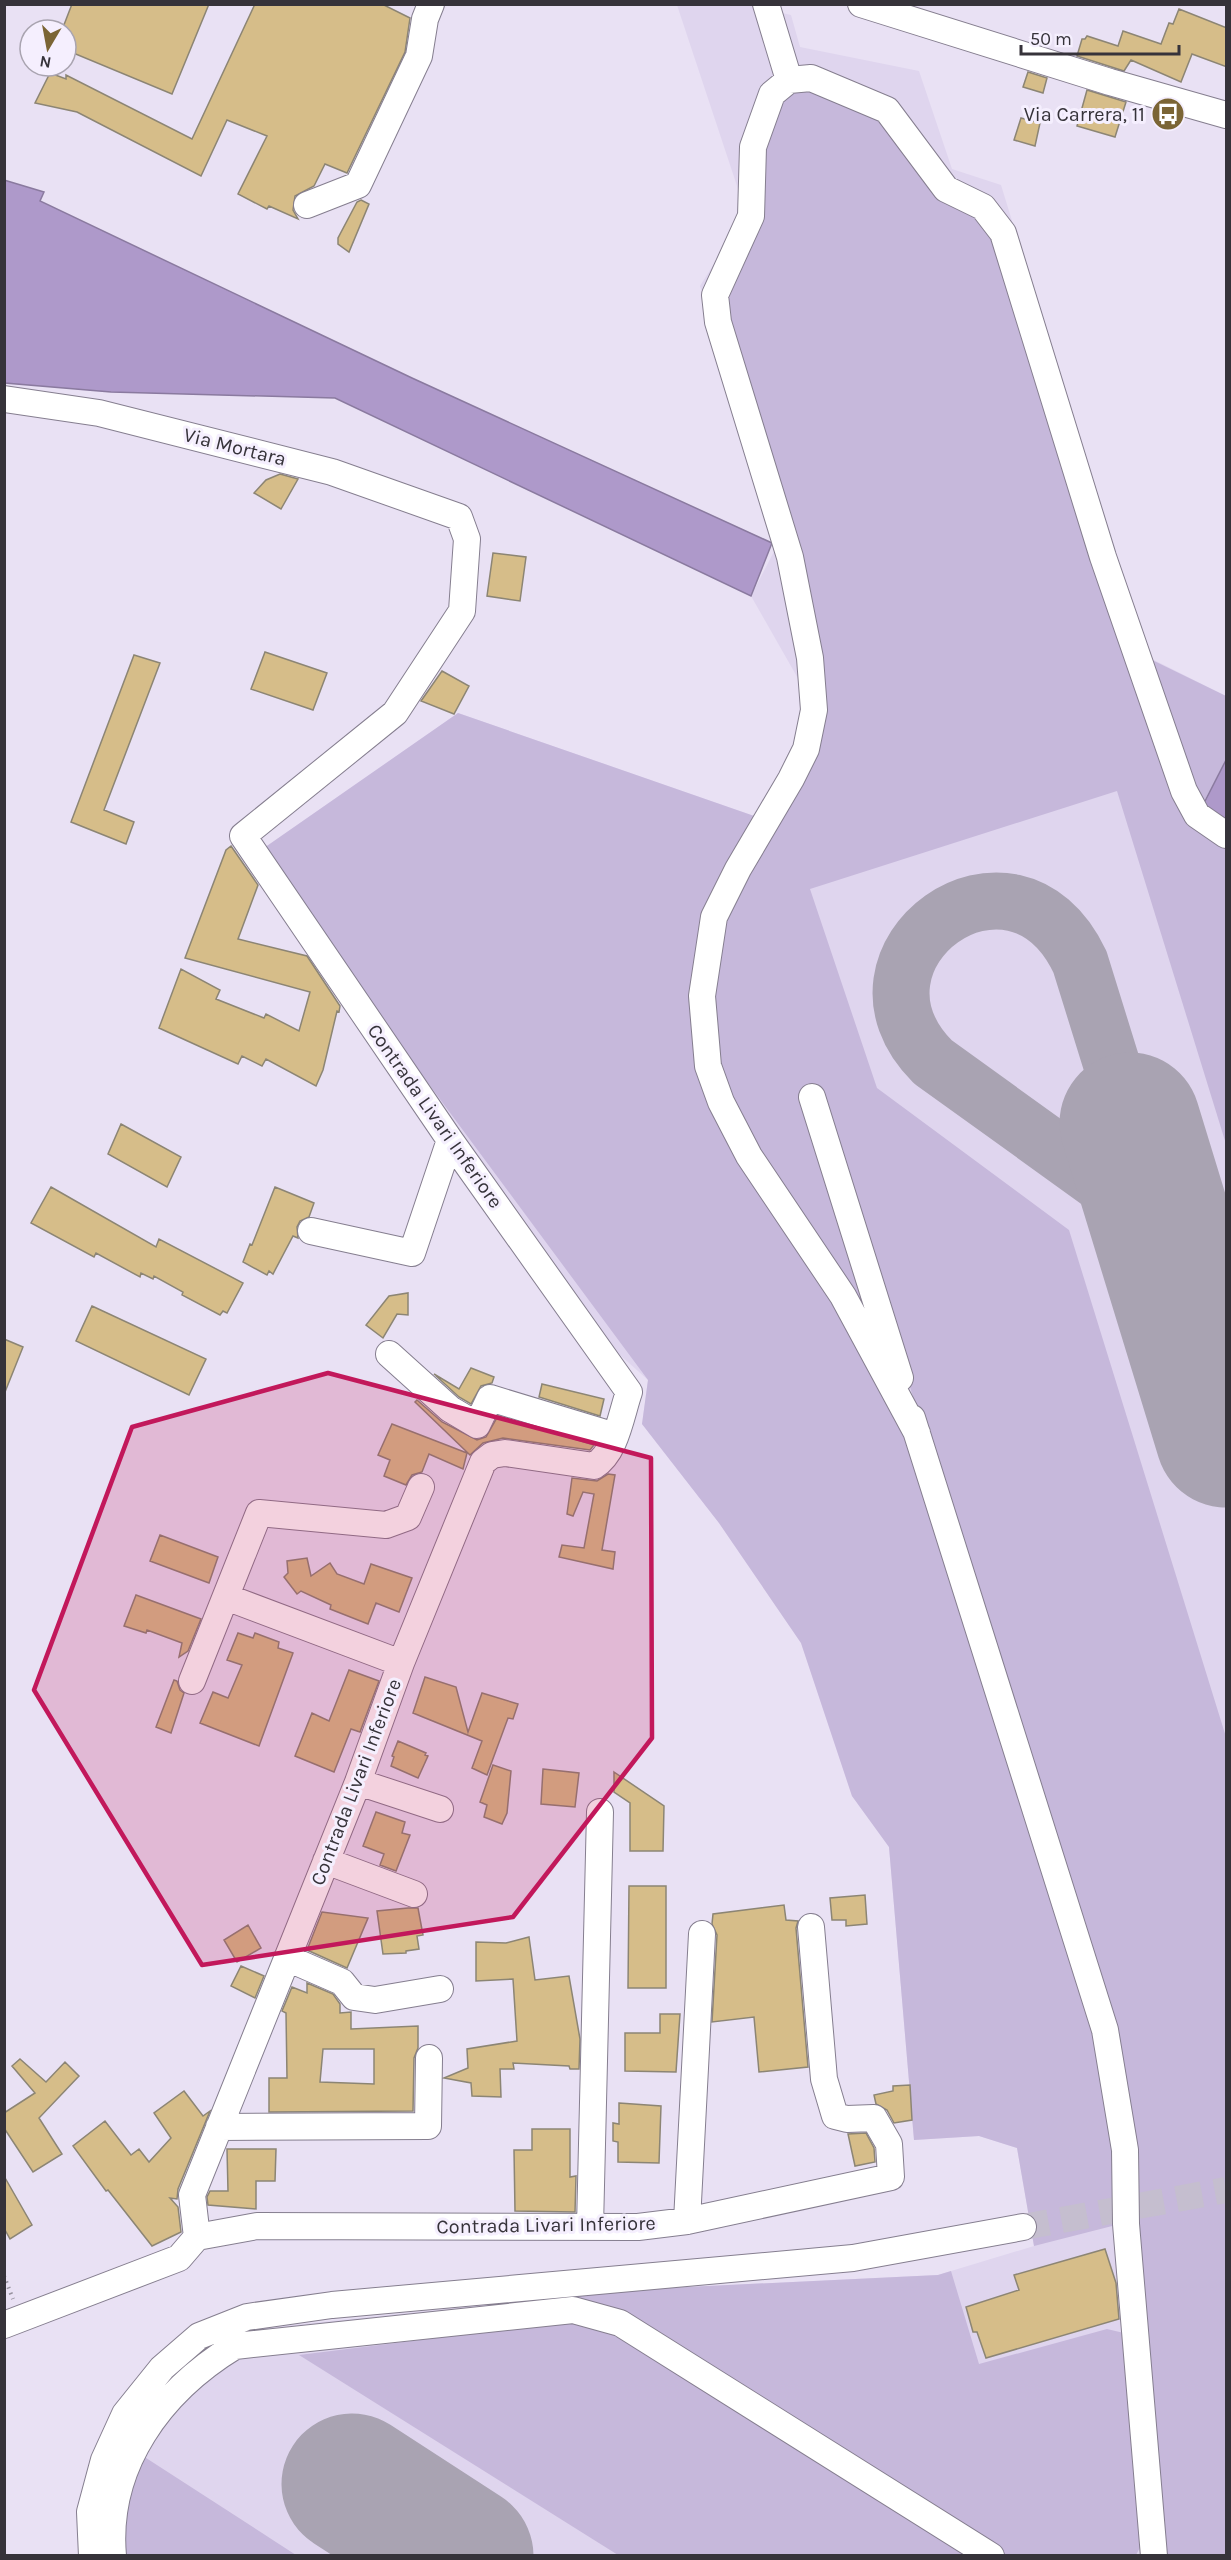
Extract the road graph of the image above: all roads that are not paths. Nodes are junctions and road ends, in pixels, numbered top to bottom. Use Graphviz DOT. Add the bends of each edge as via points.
graph roads {
  1 [pos="430,4"];
  2 [pos="765,4"];
  3 [pos="861,4"];
  4 [pos="789,80"];
  5 [pos="1227,115"];
  6 [pos="307,205"];
  7 [pos="4,399"];
  8 [pos="459,517"];
  9 [pos="1227,835"];
  10 [pos="812,1097"];
  11 [pos="450,1140"];
  12 [pos="311,1231"];
  13 [pos="389,1354"];
  14 [pos="917,1433"];
  15 [pos="615,1436"];
  16 [pos="421,1487"];
  17 [pos="226,1597"];
  18 [pos="401,1664"];
  19 [pos="192,1681"];
  20 [pos="358,1782"];
  21 [pos="440,1809"];
  22 [pos="600,1812"];
  23 [pos="326,1861"];
  24 [pos="414,1893"];
  25 [pos="811,1927"];
  26 [pos="702,1934"];
  27 [pos="287,1958"];
  28 [pos="440,1989"];
  29 [pos="429,2058"];
  30 [pos="219,2127"];
  31 [pos="687,2221"];
  32 [pos="590,2227"];
  33 [pos="1023,2227"];
  34 [pos="197,2237"];
  35 [pos="4,2325"];
  36 [pos="1152,2551"];
  37 [pos="92,2556"];
  38 [pos="113,2556"];
  39 [pos="991,2556"];
  1 -- 6 [label="street" via="419,56 358,185"];
  2 -- 4 [label="street"];
  3 -- 5 [label="street"];
  4 -- 9 [label="street" via="811,78 887,110 946,189 983,207 1003,233 1103,557 1184,792 1197,815"];
  4 -- 14 [label="street" via="772,94 753,147 751,216 716,295 718,322 790,557 810,658 814,710 806,748 796,769 714,917 702,996 708,1066 721,1102 749,1156 843,1296"];
  7 -- 8 [label="street, Via Mortara" via="99,412 332,472"];
  8 -- 11 [label="street, Contrada Livari Inferiore" via="467,539 462,611 395,713 243,836"];
  10 -- 14 [label="street"];
  11 -- 12 [label="street" via="412,1252"];
  11 -- 15 [label="street, Contrada Livari Inferiore" via="628,1392"];
  13 -- 15 [label="street" via="450,1409 477,1425 490,1398"];
  14 -- 36 [label="street" via="1105,2030 1125,2150 1126,2224"];
  15 -- 18 [label="street, Contrada Livari Inferiore" via="603,1461 594,1466 505,1454 492,1455 483,1462"];
  16 -- 17 [label="street" via="408,1517 386,1525 259,1513"];
  17 -- 18 [label="street, Contrada Livari Inferiore"];
  17 -- 19 [label="street"];
  18 -- 20 [label="street, Contrada Livari Inferiore"];
  20 -- 21 [label="street"];
  20 -- 23 [label="street, Contrada Livari Inferiore"];
  22 -- 32 [label="street"];
  23 -- 24 [label="street"];
  23 -- 27 [label="street, Contrada Livari Inferiore"];
  25 -- 31 [label="street, Contrada Livari Inferiore" via="824,2079 836,2116 874,2118 889,2144 891,2176"];
  26 -- 31 [label="street"];
  27 -- 28 [label="street" via="342,1982 354,1997 375,2000"];
  27 -- 30 [label="street, Contrada Livari Inferiore"];
  29 -- 30 [label="street" via="428,2126"];
  30 -- 34 [label="street, Contrada Livari Inferiore" via="192,2195"];
  31 -- 32 [label="street, Contrada Livari Inferiore"];
  32 -- 34 [label="street, Contrada Livari Inferiore" via="257,2226"];
  33 -- 37 [label="street" via="853,2258 332,2305 247,2317 199,2336 162,2368 125,2415 104,2460 90,2512"];
  34 -- 35 [label="street" via="179,2258"];
  38 -- 39 [label="street" via="112,2536 121,2484 137,2441 168,2399 205,2364 234,2346 573,2310 620,2323"];
}
